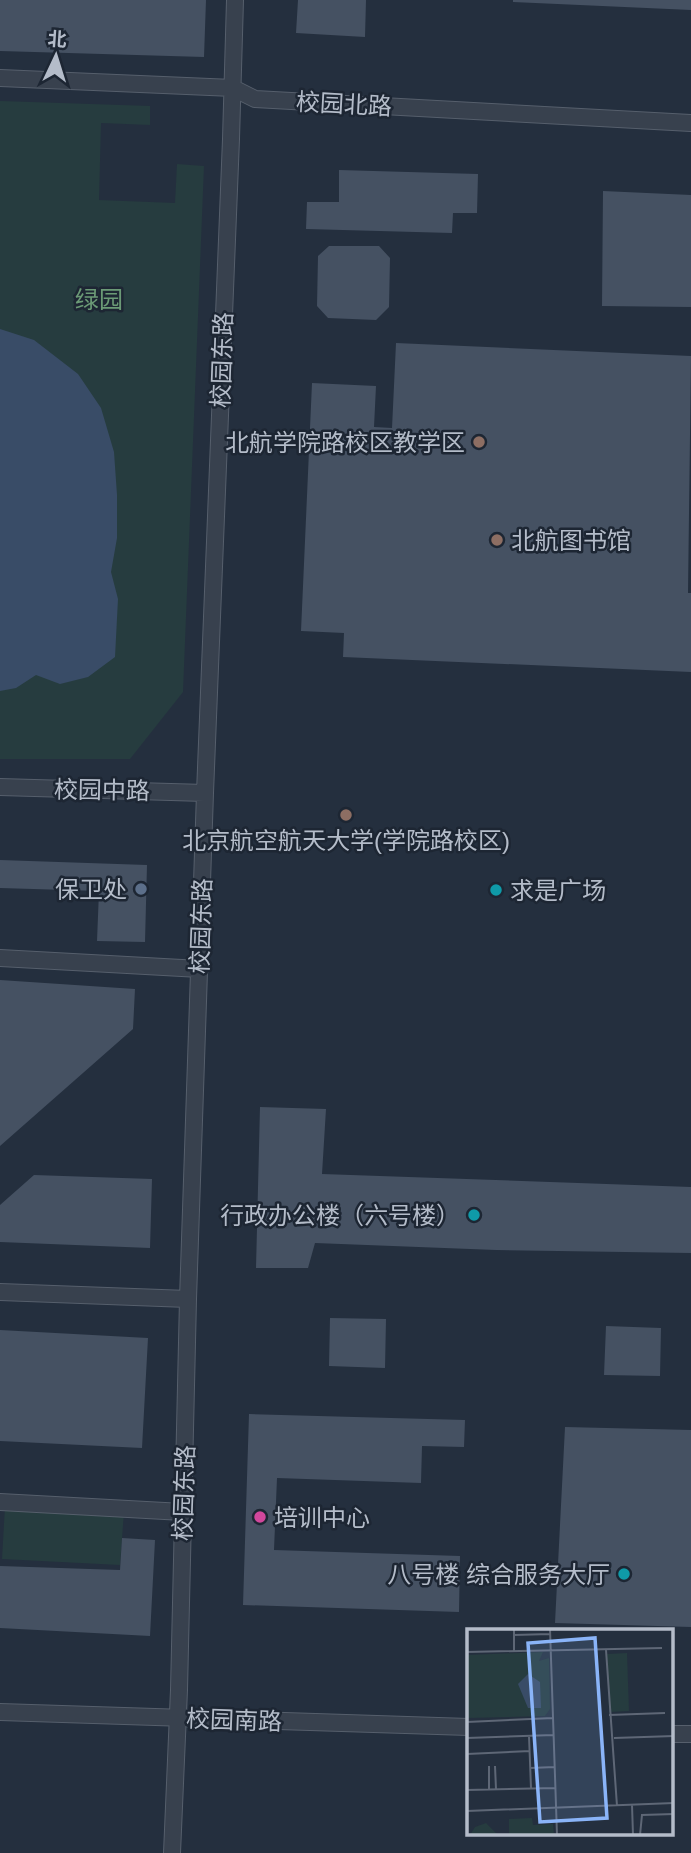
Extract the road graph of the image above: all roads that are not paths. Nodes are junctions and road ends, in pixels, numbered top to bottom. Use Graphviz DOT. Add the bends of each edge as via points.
graph roads {
  1 [pos="234,0"];
  2 [pos="0,78"];
  3 [pos="233,88"];
  4 [pos="691,123"];
  5 [pos="0,787"];
  6 [pos="205,793"];
  7 [pos="0,958"];
  8 [pos="200,969"];
  9 [pos="0,1292"];
  10 [pos="188,1299"];
  11 [pos="0,1502"];
  12 [pos="183,1512"];
  13 [pos="0,1712"];
  14 [pos="178,1718"];
  15 [pos="467,1727"];
  16 [pos="172,1853"];
  1 -- 3 [label="lane, 校园东路"];
  2 -- 3 [label="lane, 校园北路"];
  3 -- 4 [label="lane, 校园北路" via="255,99"];
  3 -- 6 [label="lane, 校园东路"];
  5 -- 6 [label="lane, 校园中路"];
  6 -- 8 [label="lane, 校园东路"];
  7 -- 8 [label="lane"];
  8 -- 10 [label="lane, 校园东路"];
  9 -- 10 [label="lane"];
  10 -- 12 [label="lane, 校园东路"];
  11 -- 12 [label="lane"];
  12 -- 14 [label="lane, 校园东路"];
  13 -- 14 [label="lane, 校园南路"];
  14 -- 15 [label="lane, 校园南路"];
  14 -- 16 [label="lane, 校园东路"];
}
